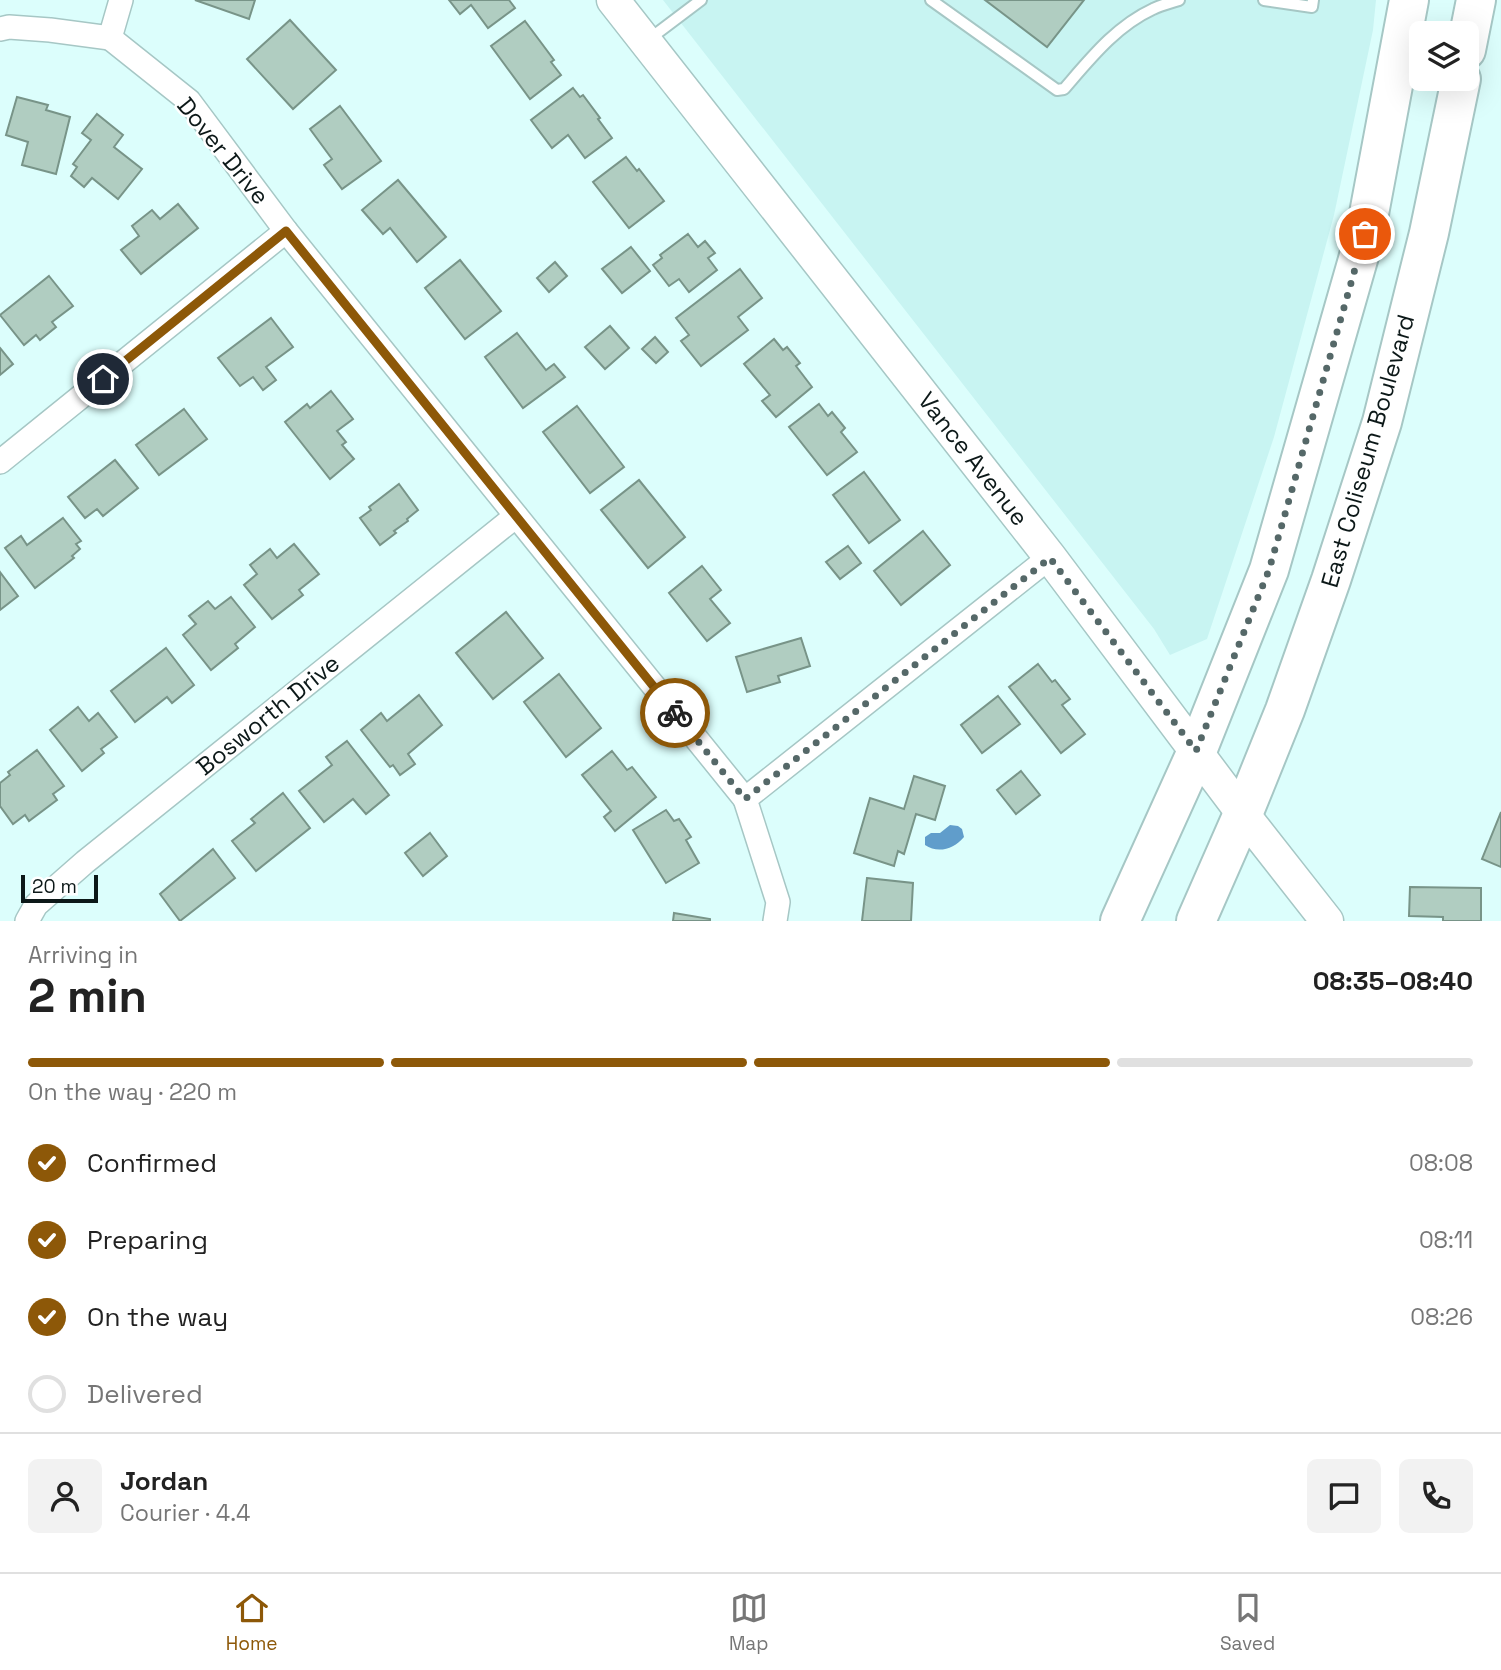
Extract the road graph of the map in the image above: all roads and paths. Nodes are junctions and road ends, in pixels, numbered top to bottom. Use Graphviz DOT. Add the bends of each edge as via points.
graph roads {
  1 [pos="121,0"];
  2 [pos="613,0"];
  3 [pos="701,0"];
  4 [pos="931,0"];
  5 [pos="1179,0"];
  6 [pos="1265,0"];
  7 [pos="1313,0"];
  8 [pos="1409,0"];
  9 [pos="1476,0"];
  10 [pos="1472,21"];
  11 [pos="0,29"];
  12 [pos="110,38"];
  13 [pos="646,42"];
  14 [pos="1459,91"];
  15 [pos="286,231"];
  16 [pos="0,462"];
  17 [pos="516,516"];
  18 [pos="1050,558"];
  19 [pos="1196,751"];
  20 [pos="745,799"];
  21 [pos="1243,814"];
  22 [pos="27,921"];
  23 [pos="775,921"];
  24 [pos="1120,921"];
  25 [pos="1196,921"];
  26 [pos="1327,921"];
  1 -- 12 [label="street"];
  2 -- 13 [label="street, Vance Avenue"];
  3 -- 13 [label="lane"];
  4 -- 5 [label="lane" via="1056,90 1064,89 1129,22"];
  6 -- 7 [label="lane" via="1312,7"];
  8 -- 19 [label="highway" via="1365,234 1324,381 1269,570"];
  9 -- 10 [label="highway"];
  11 -- 12 [label="street"];
  12 -- 15 [label="street, Dover Drive" via="189,101"];
  13 -- 18 [label="street, Vance Avenue"];
  14 -- 21 [label="highway, East Coliseum Boulevard" via="1382,422 1285,710"];
  15 -- 16 [label="street"];
  15 -- 17 [label="street, Dover Drive"];
  17 -- 20 [label="street, Dover Drive"];
  17 -- 22 [label="street, Bosworth Drive" via="85,862 36,905"];
  18 -- 19 [label="street, Vance Avenue"];
  18 -- 20 [label="street"];
  19 -- 21 [label="street, Vance Avenue"];
  19 -- 24 [label="highway"];
  20 -- 23 [label="street" via="778,902"];
  21 -- 25 [label="highway, East Coliseum Boulevard"];
  21 -- 26 [label="street, Vance Avenue"];
}
